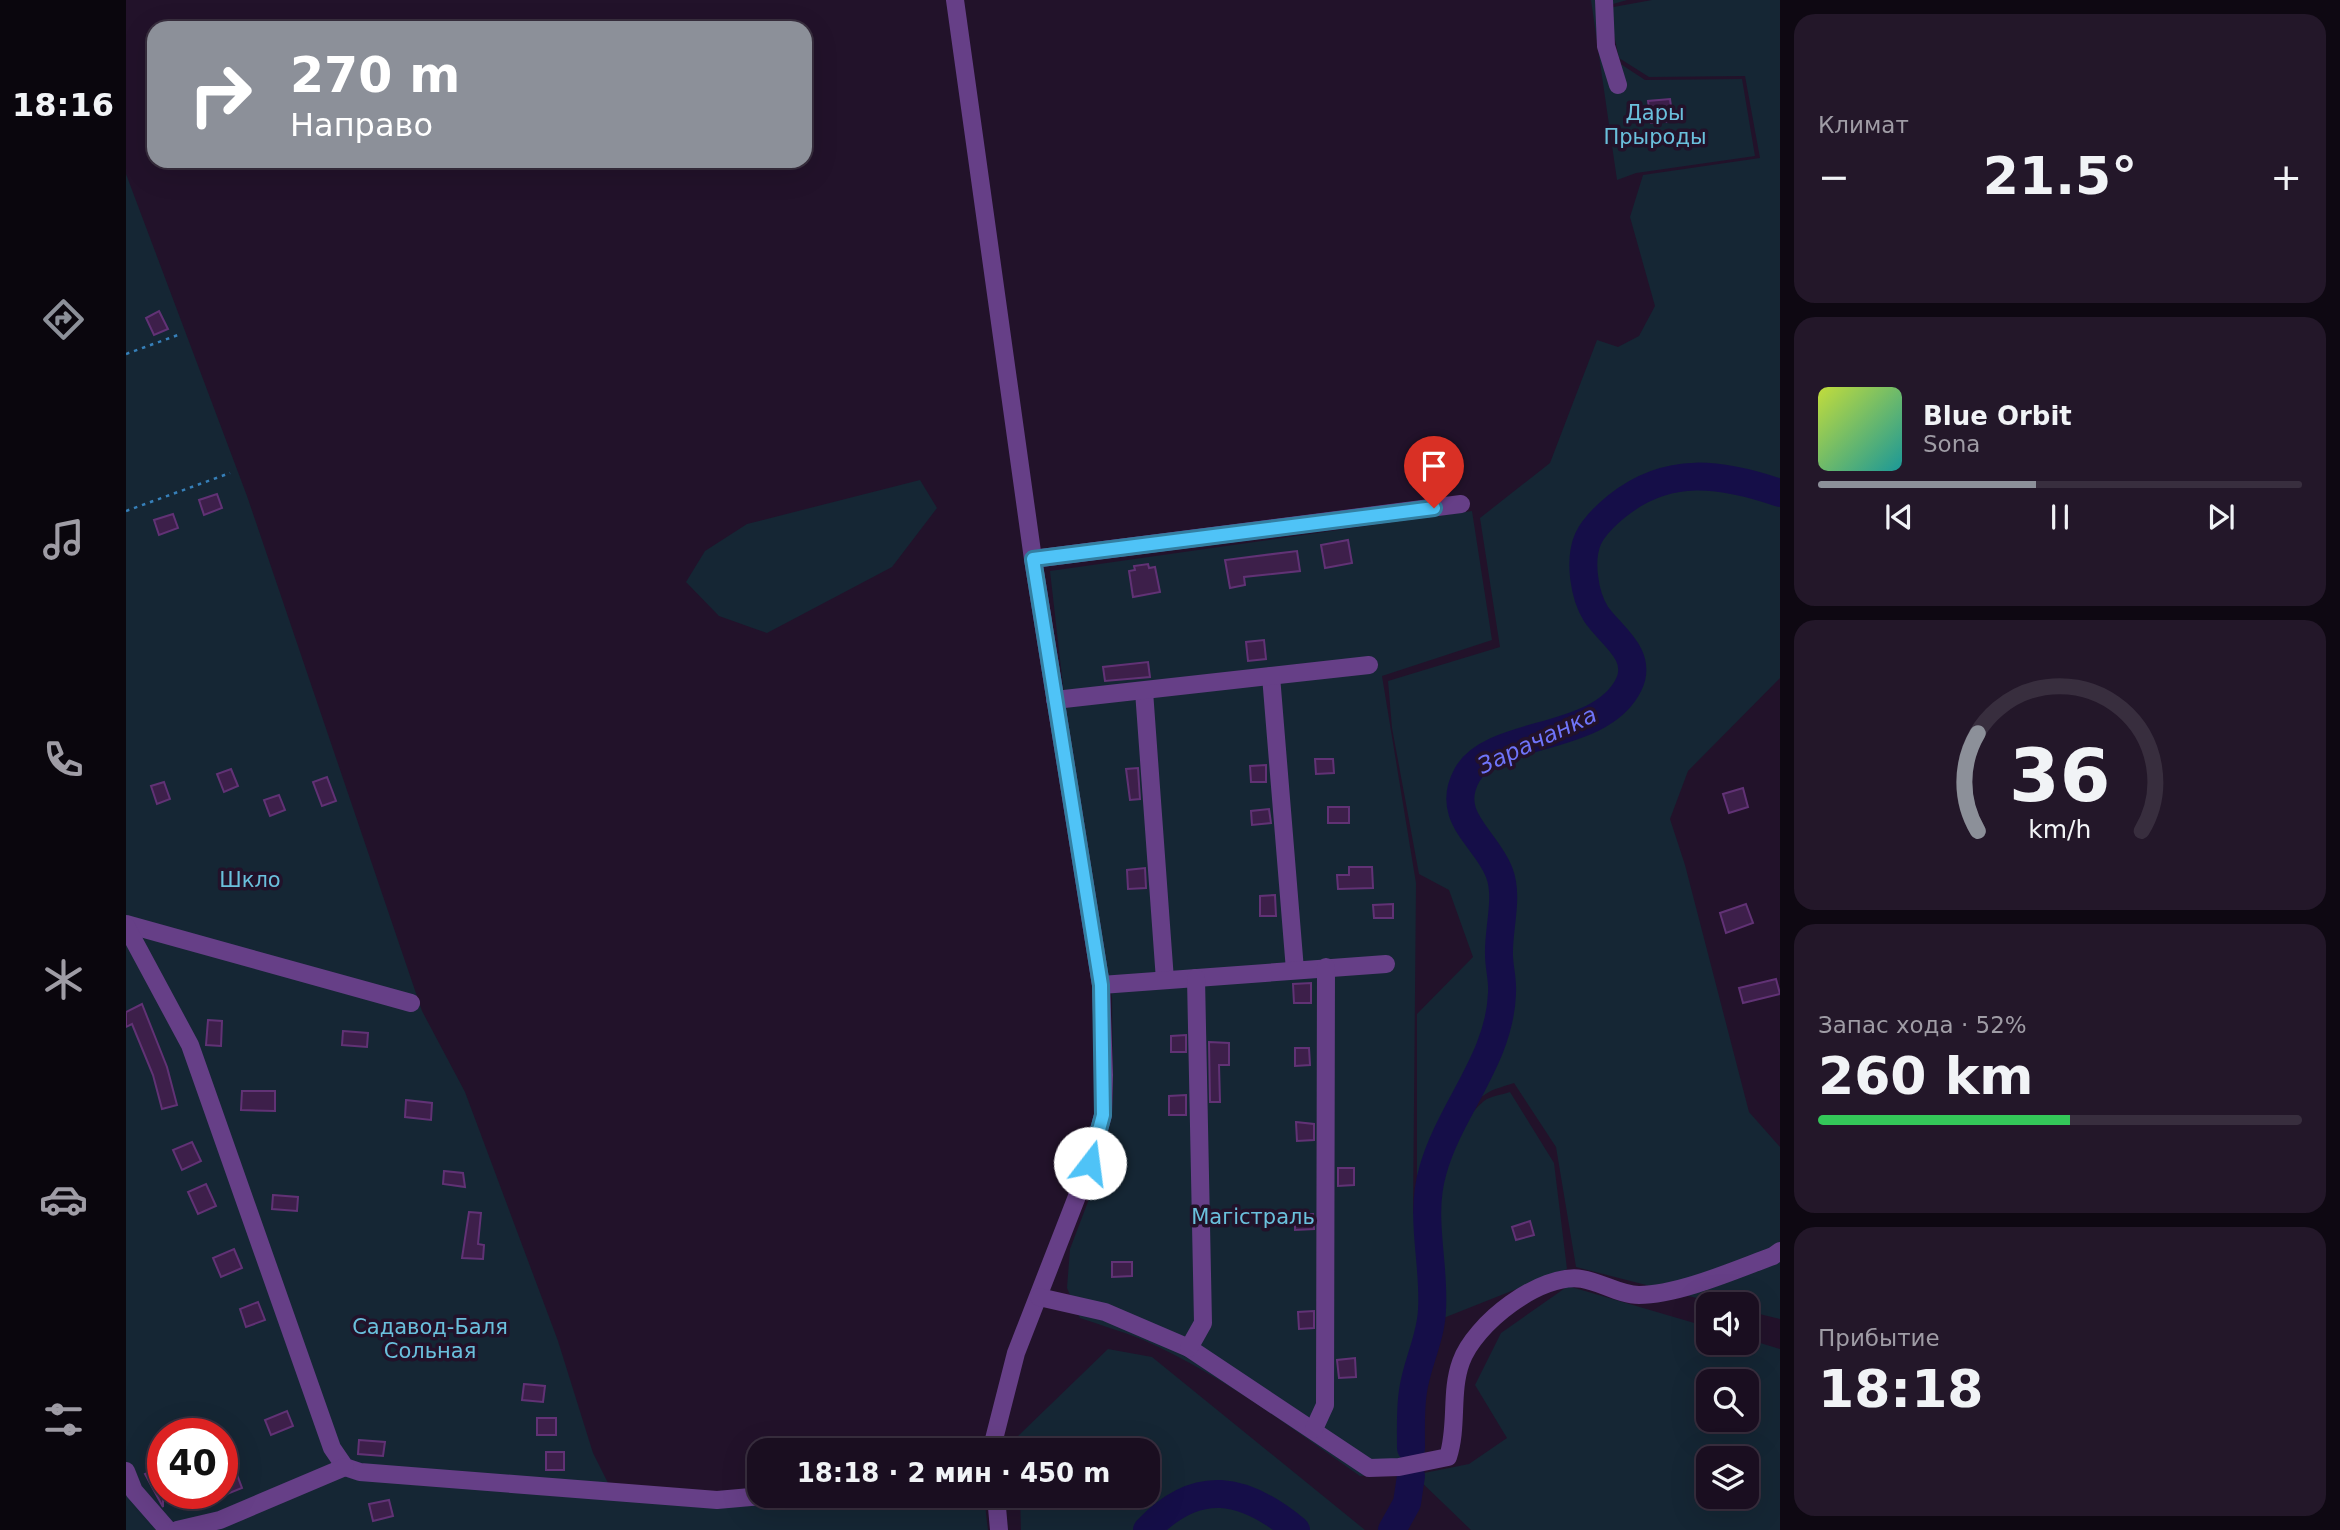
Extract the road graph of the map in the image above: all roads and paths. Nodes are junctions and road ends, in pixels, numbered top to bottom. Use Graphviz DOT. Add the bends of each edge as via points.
graph roads {
  1 [pos="955,0"];
  2 [pos="1604,0"];
  3 [pos="1618,85"];
  4 [pos="178,335"];
  5 [pos="126,354"];
  6 [pos="230,473"];
  7 [pos="1461,504"];
  8 [pos="126,511"];
  9 [pos="1033,559"];
  10 [pos="1369,665"];
  11 [pos="1271,676"];
  12 [pos="1144,691"];
  13 [pos="1055,700"];
  14 [pos="126,925"];
  15 [pos="1386,964"];
  16 [pos="1326,967"];
  17 [pos="1295,970"];
  18 [pos="1196,978"];
  19 [pos="1165,980"];
  20 [pos="1101,985"];
  21 [pos="411,1003"];
  22 [pos="1780,1251"];
  23 [pos="1039,1297"];
  24 [pos="1189,1348"];
  25 [pos="1314,1429"];
  26 [pos="993,1438"];
  27 [pos="345,1467"];
  28 [pos="126,1471"];
  29 [pos="747,1497"];
  30 [pos="997,1508"];
  31 [pos="168,1530"];
  32 [pos="177,1530"];
  33 [pos="999,1530"];
  1 -- 9 [label="street"];
  2 -- 3 [label="street" via="1606,46"];
  4 -- 5 [label="path"];
  6 -- 8 [label="path"];
  7 -- 9 [label="street"];
  9 -- 13 [label="street"];
  10 -- 11 [label="street"];
  11 -- 12 [label="street"];
  11 -- 17 [label="street"];
  12 -- 13 [label="street"];
  12 -- 19 [label="street"];
  13 -- 20 [label="street"];
  14 -- 21 [label="street"];
  14 -- 27 [label="street" via="190,1045 317,1409"];
  15 -- 16 [label="street"];
  16 -- 17 [label="street"];
  16 -- 25 [label="street" via="1325,1405"];
  17 -- 18 [label="street"];
  18 -- 19 [label="street"];
  18 -- 24 [label="street" via="1203,1323"];
  19 -- 20 [label="street"];
  20 -- 23 [label="street" via="1103,1115 1090,1163"];
  22 -- 25 [label="street" via="1692,1285 1638,1295 1580,1278 1552,1279 1523,1296 1478,1330 1461,1362 1455,1435 1448,1457 1370,1468"];
  23 -- 24 [label="street" via="1105,1312"];
  23 -- 26 [label="street" via="1016,1353"];
  24 -- 25 [label="street"];
  27 -- 29 [label="street" via="360,1472 717,1500"];
  27 -- 32 [label="street" via="220,1520"];
  28 -- 31 [label="street" via="134,1491"];
  30 -- 33 [label="street"];
}
